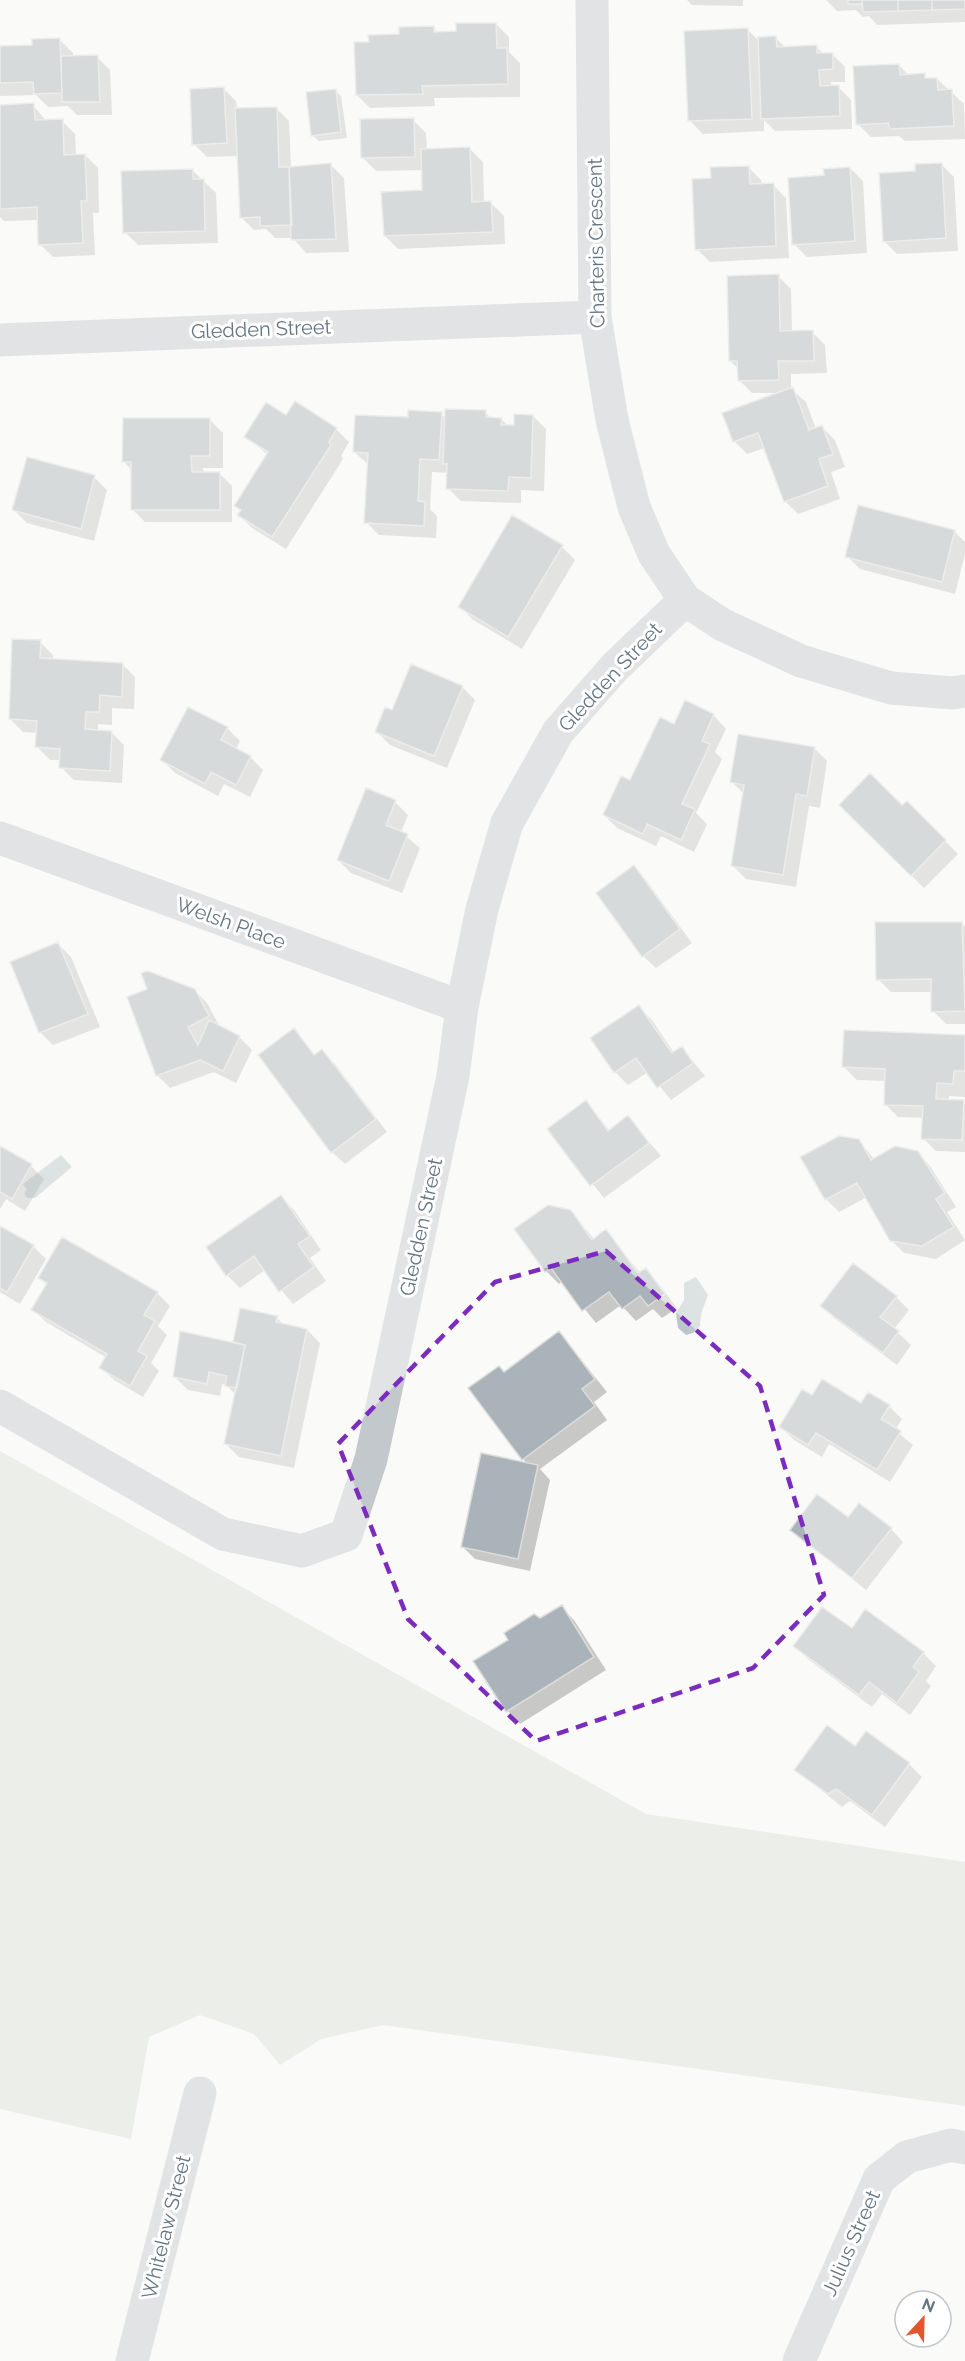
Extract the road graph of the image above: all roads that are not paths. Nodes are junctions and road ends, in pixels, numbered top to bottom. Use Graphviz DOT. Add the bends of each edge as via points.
graph roads {
  1 [pos="592,0"];
  2 [pos="595,317"];
  3 [pos="0,340"];
  4 [pos="684,600"];
  5 [pos="965,691"];
  6 [pos="0,838"];
  7 [pos="462,1007"];
  8 [pos="0,1406"];
  9 [pos="200,2093"];
  10 [pos="965,2148"];
  11 [pos="132,2361"];
  12 [pos="799,2361"];
  1 -- 2 [label="street, Charteris Crescent"];
  2 -- 3 [label="street, Gledden Street"];
  2 -- 4 [label="street, Charteris Crescent" via="612,420 634,507 654,554"];
  4 -- 5 [label="street, Charteris Crescent" via="723,625 801,661 891,688"];
  4 -- 7 [label="street, Gledden Street" via="614,668 558,732 507,822 482,909"];
  6 -- 7 [label="street, Welsh Place"];
  7 -- 8 [label="street, Gledden Street" via="453,1076 371,1459 346,1535 302,1551 223,1533"];
  9 -- 11 [label="street, Whitelaw Street"];
  10 -- 12 [label="street, Julius Street" via="951,2145 907,2157 879,2179"];
}
